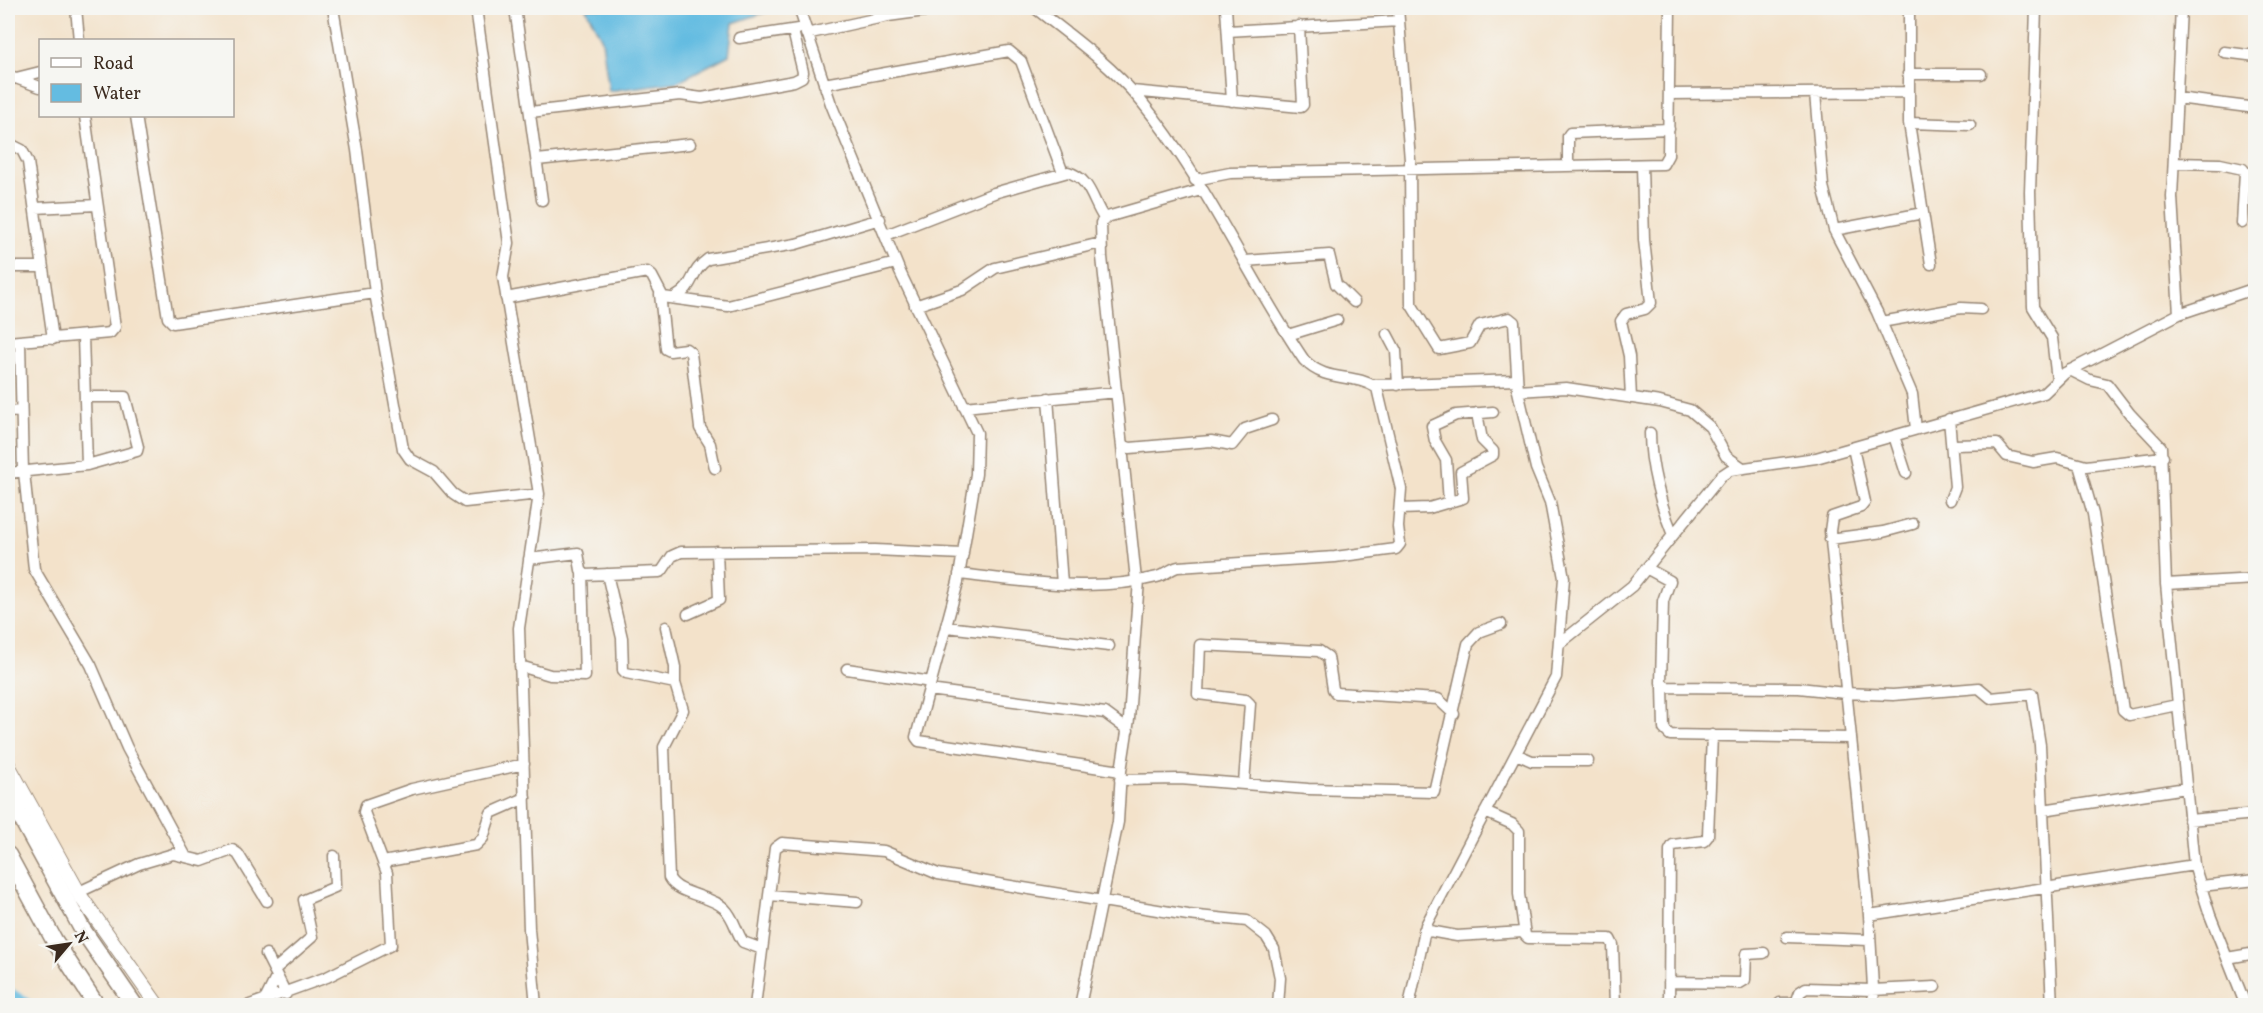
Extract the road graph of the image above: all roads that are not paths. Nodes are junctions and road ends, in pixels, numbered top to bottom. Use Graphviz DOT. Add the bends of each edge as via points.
graph roads {
  1 [pos="76,8"];
  2 [pos="333,8"];
  3 [pos="476,8"];
  4 [pos="515,8"];
  5 [pos="799,8"];
  6 [pos="1035,8"];
  7 [pos="1226,8"];
  8 [pos="1398,8"];
  9 [pos="1670,8"];
  10 [pos="1909,8"];
  11 [pos="2036,8"];
  12 [pos="2181,8"];
  13 [pos="932,10"];
  14 [pos="1399,21"];
  15 [pos="1299,26"];
  16 [pos="801,31"];
  17 [pos="1228,31"];
  18 [pos="739,38"];
  19 [pos="79,39"];
  20 [pos="2224,52"];
  21 [pos="2256,56"];
  22 [pos="39,72"];
  23 [pos="1908,74"];
  24 [pos="1981,74"];
  25 [pos="10,78"];
  26 [pos="824,84"];
  27 [pos="39,87"];
  28 [pos="1132,91"];
  29 [pos="1815,93"];
  30 [pos="1908,93"];
  31 [pos="1669,94"];
  32 [pos="2177,98"];
  33 [pos="1232,101"];
  34 [pos="2256,108"];
  35 [pos="530,112"];
  36 [pos="85,117"];
  37 [pos="136,117"];
  38 [pos="1909,123"];
  39 [pos="1970,125"];
  40 [pos="1669,129"];
  41 [pos="8,143"];
  42 [pos="690,144"];
  43 [pos="537,160"];
  44 [pos="2174,163"];
  45 [pos="1641,165"];
  46 [pos="1568,166"];
  47 [pos="1410,169"];
  48 [pos="1063,173"];
  49 [pos="1198,185"];
  50 [pos="542,200"];
  51 [pos="97,205"];
  52 [pos="35,208"];
  53 [pos="1923,213"];
  54 [pos="1104,218"];
  55 [pos="880,219"];
  56 [pos="2242,223"];
  57 [pos="1834,230"];
  58 [pos="886,236"];
  59 [pos="1101,243"];
  60 [pos="1245,261"];
  61 [pos="897,263"];
  62 [pos="1931,264"];
  63 [pos="8,267"];
  64 [pos="42,267"];
  65 [pos="2256,288"];
  66 [pos="375,293"];
  67 [pos="660,294"];
  68 [pos="506,298"];
  69 [pos="674,298"];
  70 [pos="1354,302"];
  71 [pos="915,306"];
  72 [pos="1981,309"];
  73 [pos="2179,314"];
  74 [pos="1337,320"];
  75 [pos="1881,322"];
  76 [pos="1387,334"];
  77 [pos="1288,335"];
  78 [pos="84,336"];
  79 [pos="53,339"];
  80 [pos="8,342"];
  81 [pos="20,342"];
  82 [pos="2070,370"];
  83 [pos="2057,380"];
  84 [pos="1373,385"];
  85 [pos="1398,385"];
  86 [pos="1518,386"];
  87 [pos="1117,392"];
  88 [pos="85,397"];
  89 [pos="1048,398"];
  90 [pos="1631,398"];
  91 [pos="964,407"];
  92 [pos="21,411"];
  93 [pos="8,412"];
  94 [pos="1493,412"];
  95 [pos="1477,413"];
  96 [pos="1949,419"];
  97 [pos="1272,420"];
  98 [pos="1916,429"];
  99 [pos="1650,434"];
  100 [pos="1894,436"];
  101 [pos="1122,445"];
  102 [pos="1953,445"];
  103 [pos="1852,448"];
  104 [pos="2163,456"];
  105 [pos="87,465"];
  106 [pos="2079,465"];
  107 [pos="715,468"];
  108 [pos="1743,468"];
  109 [pos="23,472"];
  110 [pos="8,473"];
  111 [pos="1906,473"];
  112 [pos="539,494"];
  113 [pos="1950,500"];
  114 [pos="1449,503"];
  115 [pos="1400,509"];
  116 [pos="1913,524"];
  117 [pos="1673,535"];
  118 [pos="1830,539"];
  119 [pos="717,551"];
  120 [pos="963,554"];
  121 [pos="529,559"];
  122 [pos="1646,568"];
  123 [pos="582,573"];
  124 [pos="607,574"];
  125 [pos="959,574"];
  126 [pos="2256,579"];
  127 [pos="1137,580"];
  128 [pos="1062,584"];
  129 [pos="2166,584"];
  130 [pos="688,615"];
  131 [pos="1501,624"];
  132 [pos="666,627"];
  133 [pos="947,627"];
  134 [pos="1559,644"];
  135 [pos="1109,646"];
  136 [pos="520,666"];
  137 [pos="847,669"];
  138 [pos="675,683"];
  139 [pos="930,686"];
  140 [pos="1663,686"];
  141 [pos="1845,693"];
  142 [pos="2177,705"];
  143 [pos="1454,714"];
  144 [pos="1128,730"];
  145 [pos="1712,735"];
  146 [pos="1850,738"];
  147 [pos="1515,754"];
  148 [pos="1588,761"];
  149 [pos="524,764"];
  150 [pos="8,765"];
  151 [pos="1121,775"];
  152 [pos="1244,783"];
  153 [pos="2186,788"];
  154 [pos="8,794"];
  155 [pos="525,798"];
  156 [pos="2043,810"];
  157 [pos="1485,812"];
  158 [pos="2256,814"];
  159 [pos="2189,820"];
  160 [pos="8,855"];
  161 [pos="185,855"];
  162 [pos="334,856"];
  163 [pos="383,862"];
  164 [pos="2194,865"];
  165 [pos="2256,880"];
  166 [pos="2201,886"];
  167 [pos="2045,887"];
  168 [pos="79,892"];
  169 [pos="769,895"];
  170 [pos="267,901"];
  171 [pos="1101,901"];
  172 [pos="857,902"];
  173 [pos="1869,915"];
  174 [pos="1425,930"];
  175 [pos="1524,932"];
  176 [pos="1786,937"];
  177 [pos="1869,940"];
  178 [pos="762,949"];
  179 [pos="1764,952"];
  180 [pos="266,954"];
  181 [pos="2256,954"];
  182 [pos="2227,958"];
  183 [pos="275,973"];
  184 [pos="1669,982"];
  185 [pos="1935,987"];
  186 [pos="1872,990"];
  187 [pos="286,994"];
  188 [pos="265,1000"];
  189 [pos="1780,1003"];
  190 [pos="97,1005"];
  191 [pos="135,1005"];
  192 [pos="158,1005"];
  193 [pos="247,1005"];
  194 [pos="536,1005"];
  195 [pos="754,1005"];
  196 [pos="1080,1005"];
  197 [pos="1278,1005"];
  198 [pos="1284,1005"];
  199 [pos="1409,1005"];
  200 [pos="1615,1005"];
  201 [pos="1669,1005"];
  202 [pos="1874,1005"];
  203 [pos="2052,1005"];
  204 [pos="2246,1005"];
  1 -- 19 [label="street"];
  2 -- 66 [label="street" via="357,150"];
  3 -- 68 [label="street" via="509,243 503,277"];
  4 -- 35 [label="street"];
  5 -- 16 [label="street"];
  6 -- 28 [label="street"];
  7 -- 17 [label="street"];
  8 -- 14 [label="street"];
  9 -- 31 [label="street"];
  10 -- 23 [label="street"];
  11 -- 83 [label="street" via="2030,192 2033,307 2052,338"];
  12 -- 32 [label="street"];
  13 -- 16 [label="street"];
  14 -- 15 [label="street"];
  14 -- 47 [label="street"];
  15 -- 17 [label="street"];
  15 -- 33 [label="street" via="1303,105 1297,109"];
  16 -- 18 [label="street"];
  16 -- 26 [label="street"];
  16 -- 35 [label="street" via="803,72 794,81 702,98 680,95"];
  17 -- 33 [label="street"];
  20 -- 21 [label="street"];
  22 -- 25 [label="street"];
  23 -- 24 [label="street"];
  23 -- 30 [label="street"];
  25 -- 27 [label="street"];
  26 -- 48 [label="street" via="1009,51 1022,62"];
  26 -- 55 [label="street"];
  28 -- 33 [label="street"];
  28 -- 49 [label="street"];
  29 -- 30 [label="street"];
  29 -- 31 [label="street"];
  29 -- 57 [label="street" via="1823,186"];
  30 -- 38 [label="street"];
  31 -- 40 [label="street"];
  32 -- 34 [label="street"];
  32 -- 44 [label="street"];
  35 -- 43 [label="street"];
  36 -- 51 [label="street"];
  37 -- 66 [label="street" via="168,318 173,323"];
  38 -- 39 [label="street"];
  38 -- 53 [label="street"];
  40 -- 45 [label="street" via="1667,160 1658,165"];
  40 -- 46 [label="street" via="1570,133"];
  41 -- 52 [label="street" via="26,155"];
  42 -- 43 [label="street"];
  43 -- 50 [label="street"];
  44 -- 56 [label="street" via="2243,169"];
  44 -- 73 [label="street" via="2172,196"];
  45 -- 46 [label="street"];
  45 -- 90 [label="street" via="1651,303 1645,309 1626,314 1621,321 1629,356"];
  46 -- 47 [label="street"];
  47 -- 49 [label="street" via="1230,173"];
  47 -- 86 [label="street" via="1412,308 1439,349 1470,343 1480,325 1512,319"];
  48 -- 54 [label="street" via="1074,174 1087,185"];
  48 -- 58 [label="street" via="994,194"];
  49 -- 54 [label="street"];
  49 -- 60 [label="street"];
  51 -- 52 [label="street"];
  51 -- 78 [label="street" via="115,327 110,333"];
  52 -- 64 [label="street"];
  53 -- 57 [label="street"];
  53 -- 62 [label="street"];
  54 -- 59 [label="street"];
  55 -- 58 [label="street"];
  55 -- 69 [label="street" via="796,244 708,259 698,268 687,291"];
  57 -- 75 [label="street"];
  58 -- 61 [label="street"];
  59 -- 71 [label="street" via="995,268 962,290"];
  59 -- 87 [label="street"];
  60 -- 70 [label="street" via="1329,255 1336,284"];
  60 -- 77 [label="street"];
  61 -- 69 [label="street" via="728,306"];
  61 -- 71 [label="street"];
  63 -- 64 [label="street"];
  64 -- 79 [label="street"];
  65 -- 73 [label="street"];
  66 -- 112 [label="street" via="406,455 434,472 465,502"];
  67 -- 68 [label="street" via="652,276 640,272"];
  67 -- 69 [label="street"];
  67 -- 107 [label="street" via="666,349 691,353 700,428 710,444"];
  68 -- 112 [label="street"];
  71 -- 91 [label="street"];
  72 -- 75 [label="street" via="1961,308"];
  73 -- 82 [label="street"];
  74 -- 77 [label="street"];
  75 -- 98 [label="street" via="1912,394"];
  76 -- 85 [label="street" via="1396,351"];
  77 -- 84 [label="street" via="1312,369"];
  78 -- 79 [label="street"];
  78 -- 88 [label="street"];
  79 -- 81 [label="street"];
  80 -- 81 [label="street"];
  81 -- 92 [label="street"];
  82 -- 83 [label="street"];
  82 -- 104 [label="street" via="2107,384 2159,443"];
  83 -- 96 [label="street" via="2044,393"];
  84 -- 85 [label="street"];
  84 -- 115 [label="street" via="1378,392 1401,489"];
  85 -- 86 [label="street"];
  86 -- 90 [label="street" via="1566,388"];
  86 -- 134 [label="street" via="1536,468 1550,502 1564,578"];
  87 -- 89 [label="street"];
  87 -- 101 [label="street"];
  88 -- 105 [label="street"];
  88 -- 105 [label="street" via="125,397 138,447 133,453"];
  89 -- 91 [label="street"];
  89 -- 128 [label="street"];
  90 -- 108 [label="street" via="1695,412 1710,427 1726,456"];
  91 -- 120 [label="street" via="978,441"];
  92 -- 93 [label="street"];
  92 -- 109 [label="street"];
  94 -- 95 [label="street"];
  95 -- 114 [label="street" via="1482,440 1493,455 1463,469 1463,498"];
  95 -- 114 [label="street" via="1447,417 1432,426 1446,460"];
  96 -- 98 [label="street"];
  96 -- 102 [label="street"];
  97 -- 101 [label="street" via="1245,429 1232,445 1211,441 1130,448"];
  98 -- 100 [label="street"];
  99 -- 117 [label="street" via="1661,505"];
  100 -- 103 [label="street"];
  100 -- 111 [label="street"];
  101 -- 127 [label="street"];
  102 -- 106 [label="street" via="1997,444 2007,456 2033,462 2057,458"];
  102 -- 113 [label="street" via="1955,486"];
  103 -- 108 [label="street" via="1816,458"];
  103 -- 118 [label="street" via="1865,502 1832,517"];
  104 -- 106 [label="street"];
  104 -- 129 [label="street"];
  105 -- 109 [label="street"];
  106 -- 142 [label="street" via="2093,514 2123,710 2129,715"];
  108 -- 117 [label="street" via="1721,476"];
  109 -- 110 [label="street"];
  109 -- 161 [label="street" via="34,569 91,665 127,748"];
  112 -- 121 [label="street"];
  114 -- 115 [label="street"];
  115 -- 127 [label="street" via="1400,544 1396,549 1178,567 1158,577"];
  116 -- 118 [label="street"];
  117 -- 122 [label="street"];
  118 -- 141 [label="street"];
  119 -- 120 [label="street"];
  119 -- 124 [label="street" via="675,554 659,572"];
  119 -- 130 [label="street" via="719,600"];
  120 -- 125 [label="street"];
  121 -- 123 [label="street" via="579,553"];
  121 -- 136 [label="street" via="519,628"];
  122 -- 134 [label="street" via="1632,586"];
  122 -- 140 [label="street" via="1670,581 1663,601"];
  123 -- 124 [label="street"];
  123 -- 136 [label="street" via="585,676 550,675"];
  124 -- 138 [label="street" via="622,639 623,670"];
  125 -- 128 [label="street"];
  125 -- 133 [label="street"];
  126 -- 129 [label="street"];
  127 -- 128 [label="street"];
  127 -- 144 [label="street"];
  129 -- 142 [label="street"];
  131 -- 143 [label="street" via="1479,632 1468,644"];
  132 -- 138 [label="street"];
  133 -- 135 [label="street"];
  133 -- 139 [label="street"];
  134 -- 147 [label="street" via="1556,677"];
  136 -- 149 [label="street"];
  137 -- 139 [label="street"];
  138 -- 178 [label="street" via="683,710 663,747 669,878 723,908 736,924 743,942"];
  139 -- 144 [label="street" via="1105,713"];
  139 -- 151 [label="street" via="916,732 919,741"];
  140 -- 141 [label="street" via="1799,688"];
  140 -- 145 [label="street" via="1666,732"];
  141 -- 146 [label="street"];
  141 -- 156 [label="street" via="1900,695 1978,688 1991,698 2032,694 2040,745"];
  142 -- 153 [label="street"];
  143 -- 152 [label="street" via="1434,792"];
  143 -- 152 [label="street" via="1438,699 1336,693 1328,657 1319,651 1200,645 1198,694 1246,700 1250,704"];
  144 -- 151 [label="street"];
  145 -- 146 [label="street"];
  145 -- 184 [label="street" via="1708,836 1704,841 1673,845 1670,850"];
  146 -- 173 [label="street"];
  147 -- 148 [label="street" via="1532,761"];
  147 -- 157 [label="street"];
  149 -- 155 [label="street"];
  149 -- 163 [label="street" via="369,802 364,812"];
  150 -- 168 [label="main road"];
  151 -- 152 [label="street"];
  151 -- 171 [label="street" via="1116,833"];
  153 -- 156 [label="street"];
  153 -- 159 [label="street"];
  154 -- 191 [label="highway" via="82,929"];
  155 -- 163 [label="street" via="491,813 483,838 476,845"];
  155 -- 194 [label="street"];
  156 -- 167 [label="street"];
  157 -- 174 [label="street"];
  157 -- 175 [label="street" via="1519,831 1519,894"];
  158 -- 159 [label="street"];
  159 -- 164 [label="street"];
  160 -- 190 [label="highway" via="54,940"];
  161 -- 168 [label="street" via="173,854 139,864"];
  161 -- 170 [label="street" via="202,861 236,851"];
  162 -- 183 [label="street" via="335,887 304,900 312,937"];
  163 -- 187 [label="street" via="391,945"];
  164 -- 166 [label="street"];
  164 -- 167 [label="street"];
  165 -- 166 [label="street"];
  166 -- 182 [label="street"];
  167 -- 173 [label="street"];
  167 -- 203 [label="street"];
  168 -- 192 [label="main road"];
  169 -- 171 [label="street" via="775,848 782,843 884,851 938,874"];
  169 -- 172 [label="street"];
  169 -- 178 [label="street"];
  171 -- 196 [label="street"];
  171 -- 197 [label="street" via="1247,921 1266,936 1274,949 1280,978"];
  173 -- 177 [label="street"];
  174 -- 175 [label="street" via="1457,936"];
  174 -- 199 [label="street"];
  175 -- 200 [label="street" via="1528,938 1610,939"];
  176 -- 177 [label="street"];
  177 -- 186 [label="street"];
  178 -- 195 [label="street"];
  179 -- 184 [label="street" via="1746,954 1745,980 1740,983"];
  180 -- 183 [label="street"];
  181 -- 182 [label="street"];
  182 -- 204 [label="street"];
  183 -- 187 [label="street"];
  183 -- 188 [label="street"];
  184 -- 201 [label="street"];
  185 -- 186 [label="street"];
  186 -- 189 [label="street" via="1806,988 1796,1003"];
  186 -- 202 [label="street"];
  187 -- 188 [label="street"];
  188 -- 193 [label="street"];
  197 -- 198 [label="street"];
}
